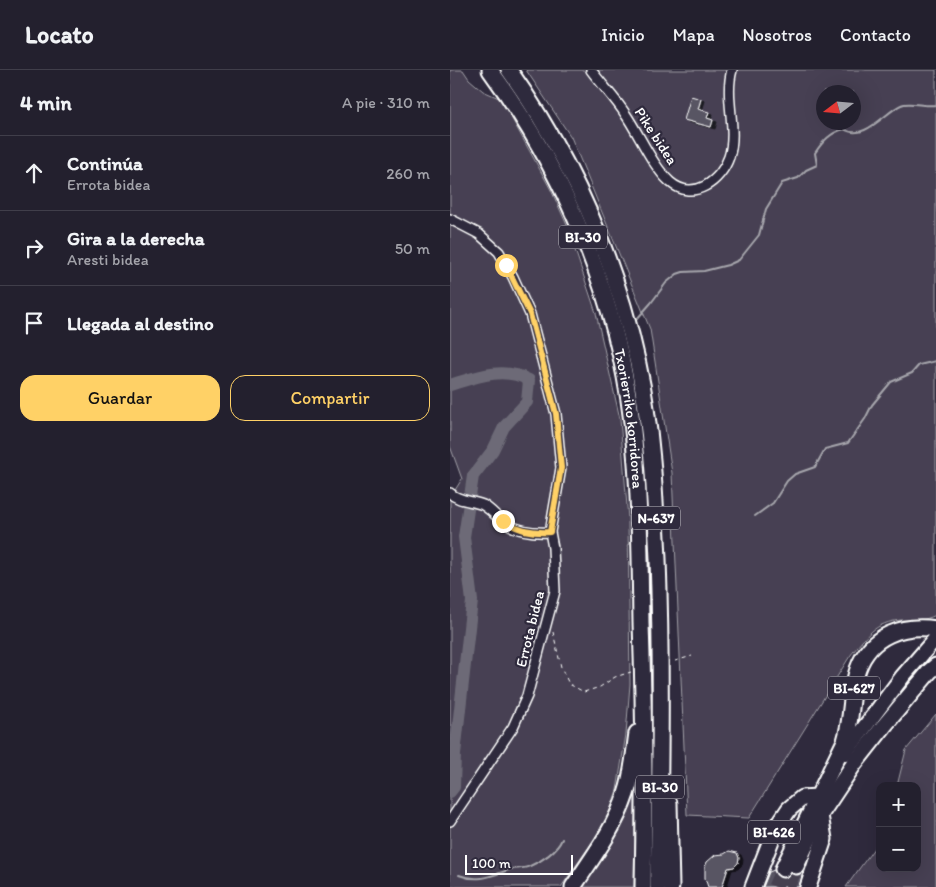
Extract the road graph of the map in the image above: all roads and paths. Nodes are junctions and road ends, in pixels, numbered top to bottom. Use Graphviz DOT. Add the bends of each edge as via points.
graph roads {
  1 [pos="490,70"];
  2 [pos="509,70"];
  3 [pos="591,70"];
  4 [pos="732,70"];
  5 [pos="450,219"];
  6 [pos="647,420"];
  7 [pos="450,493"];
  8 [pos="550,532"];
  9 [pos="660,617"];
  10 [pos="936,629"];
  11 [pos="553,632"];
  12 [pos="932,642"];
  13 [pos="692,656"];
  14 [pos="675,660"];
  15 [pos="936,666"];
  16 [pos="631,672"];
  17 [pos="661,687"];
  18 [pos="643,705"];
  19 [pos="845,753"];
  20 [pos="816,797"];
  21 [pos="820,815"];
  22 [pos="450,821"];
  23 [pos="574,887"];
  24 [pos="643,887"];
  25 [pos="658,887"];
  26 [pos="671,887"];
  27 [pos="753,887"];
  28 [pos="808,887"];
  1 -- 18 [label="highway, Txorierriko korridorea / BI-30" via="527,126 568,203 591,259 617,343 630,414 638,488"];
  2 -- 6 [label="highway, Txorierriko korridorea / BI-30" via="566,163 606,253 632,339"];
  3 -- 4 [label="street, Pike bidea" via="625,113 670,182 680,188 696,190 718,177 728,158 732,132"];
  5 -- 8 [label="street, Errota bidea" via="478,234 499,252 530,314 556,414 561,468"];
  6 -- 9 [label="highway, Txorierriko korridorea / N-637"];
  7 -- 8 [label="street" via="458,499 482,505 518,529"];
  8 -- 22 [label="street, Errota bidea" via="554,591 527,696 513,727"];
  9 -- 17 [label="highway, Txorierriko korridorea / BI-30"];
  10 -- 20 [label="highway, BI-627" via="898,629 875,642 865,654 857,669 845,741"];
  11 -- 16 [label="path" via="561,666 570,684 584,692"];
  12 -- 19 [label="highway, BI-626" via="902,676"];
  13 -- 14 [label="path"];
  15 -- 21 [label="highway, BI-627" via="854,764"];
  17 -- 25 [label="highway, Txorierriko korridorea / BI-30"];
  17 -- 26 [label="highway" via="668,746"];
  18 -- 23 [label="highway" via="624,800 606,838"];
  18 -- 24 [label="highway, Txorierriko korridorea / BI-30"];
  19 -- 20 [label="highway, BI-626"];
  19 -- 21 [label="highway, BI-626"];
  20 -- 21 [label="highway, BI-626" via="790,867"];
  20 -- 27 [label="highway, BI-626" via="802,798 782,818"];
  21 -- 28 [label="highway, BI-626" via="824,839"];
}
